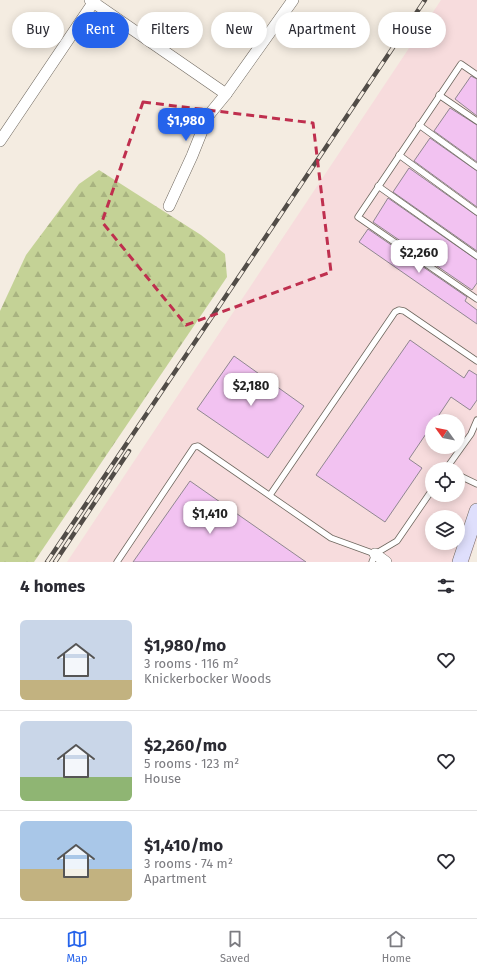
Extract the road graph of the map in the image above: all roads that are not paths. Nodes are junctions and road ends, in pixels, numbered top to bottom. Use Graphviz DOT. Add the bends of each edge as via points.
graph roads {
  1 [pos="293,0"];
  2 [pos="93,1"];
  3 [pos="477,75"];
  4 [pos="226,94"];
  5 [pos="440,95"];
  6 [pos="477,121"];
  7 [pos="419,125"];
  8 [pos="0,141"];
  9 [pos="399,155"];
  10 [pos="477,167"];
  11 [pos="378,186"];
  12 [pos="169,206"];
  13 [pos="477,212"];
  14 [pos="477,256"];
  15 [pos="477,299"];
  16 [pos="477,361"];
  17 [pos="477,420"];
  18 [pos="451,462"];
  19 [pos="465,478"];
  20 [pos="477,484"];
  21 [pos="270,495"];
  22 [pos="425,500"];
  23 [pos="477,511"];
  24 [pos="374,558"];
  25 [pos="117,562"];
  26 [pos="386,562"];
  27 [pos="460,562"];
  1 -- 4 [label="street"];
  2 -- 4 [label="street"];
  2 -- 8 [label="street"];
  3 -- 5 [label="lane" via="460,64"];
  4 -- 12 [label="street" via="208,116"];
  5 -- 6 [label="lane"];
  5 -- 7 [label="lane"];
  7 -- 9 [label="lane"];
  7 -- 10 [label="lane"];
  9 -- 11 [label="lane"];
  9 -- 13 [label="lane"];
  11 -- 14 [label="lane"];
  11 -- 15 [label="lane" via="358,217"];
  16 -- 21 [label="lane" via="404,311 398,310"];
  17 -- 18 [label="lane" via="471,434"];
  19 -- 20 [label="lane"];
  21 -- 24 [label="lane" via="331,538"];
  21 -- 25 [label="lane" via="201,447 194,447"];
  22 -- 24 [label="lane" via="397,542"];
  23 -- 27 [label="street"];
  24 -- 26 [label="street"];
}
